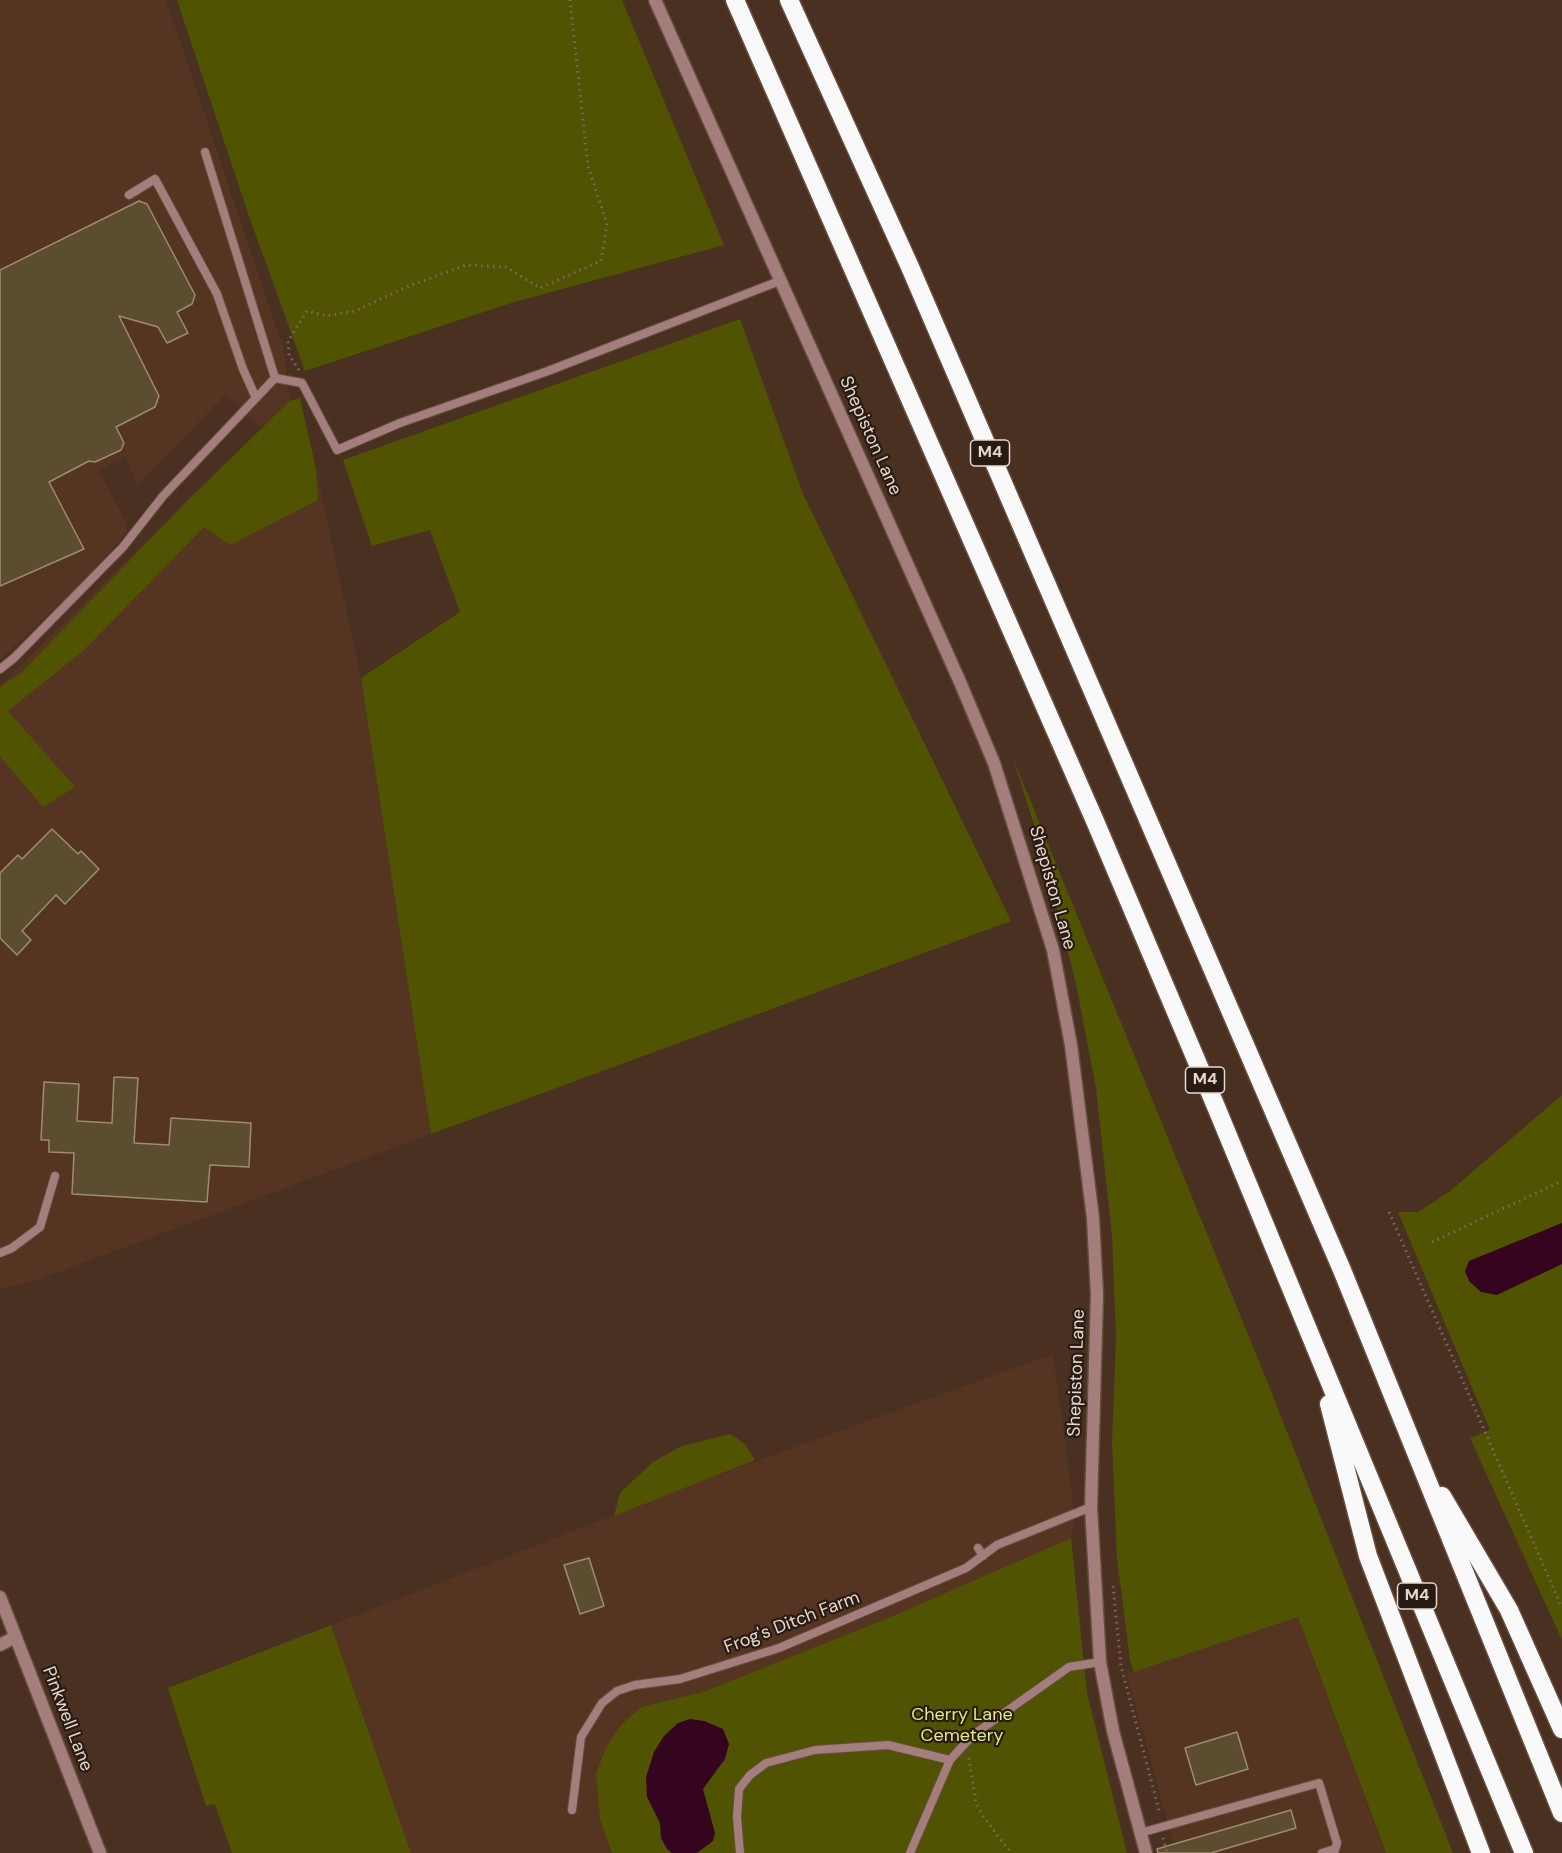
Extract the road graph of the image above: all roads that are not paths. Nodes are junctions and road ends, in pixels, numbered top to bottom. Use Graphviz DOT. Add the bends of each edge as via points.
graph roads {
  1 [pos="655,0"];
  2 [pos="735,0"];
  3 [pos="789,0"];
  4 [pos="205,152"];
  5 [pos="129,195"];
  6 [pos="782,280"];
  7 [pos="275,378"];
  8 [pos="256,398"];
  9 [pos="0,669"];
  10 [pos="55,1176"];
  11 [pos="0,1253"];
  12 [pos="1312,1339"];
  13 [pos="1413,1446"];
  14 [pos="1091,1507"];
  15 [pos="978,1548"];
  16 [pos="983,1556"];
  17 [pos="0,1597"];
  18 [pos="15,1637"];
  19 [pos="0,1645"];
  20 [pos="1100,1662"];
  21 [pos="1562,1729"];
  22 [pos="950,1760"];
  23 [pos="572,1810"];
  24 [pos="1562,1813"];
  25 [pos="1140,1833"];
  26 [pos="1334,1851"];
  27 [pos="100,1853"];
  28 [pos="740,1853"];
  29 [pos="910,1853"];
  30 [pos="1146,1853"];
  31 [pos="1322,1853"];
  32 [pos="1481,1853"];
  33 [pos="1524,1853"];
  1 -- 6 [label="street, Shepiston Lane"];
  2 -- 12 [label="highway, M4" via="1095,821"];
  3 -- 13 [label="highway, M4" via="910,267 1074,647 1338,1260"];
  4 -- 7 [label="lane"];
  5 -- 8 [label="lane" via="155,179 217,294"];
  6 -- 7 [label="lane" via="548,371 400,423 338,450 302,383"];
  6 -- 14 [label="street, Shepiston Lane" via="994,763 1053,950 1071,1045 1093,1218 1097,1294"];
  7 -- 8 [label="lane"];
  8 -- 9 [label="lane" via="162,496 123,547"];
  10 -- 11 [label="lane" via="40,1227"];
  12 -- 32 [label="highway, M4" via="1368,1556"];
  12 -- 33 [label="highway, M4"];
  13 -- 21 [label="highway, M4" via="1509,1610"];
  13 -- 24 [label="highway, M4"];
  14 -- 16 [label="lane, Frog's Ditch Farm" via="997,1545"];
  14 -- 20 [label="street, Shepiston Lane"];
  15 -- 16 [label="lane"];
  16 -- 23 [label="lane, Frog's Ditch Farm" via="966,1568 779,1648 680,1680 635,1685 618,1692 602,1703 581,1737"];
  17 -- 18 [label="street, Pinkwell Lane"];
  18 -- 19 [label="street"];
  18 -- 27 [label="street, Pinkwell Lane"];
  20 -- 22 [label="lane" via="1069,1667 998,1715"];
  20 -- 25 [label="street, Shepiston Lane" via="1113,1731"];
  22 -- 28 [label="lane" via="888,1745 815,1750 766,1763 739,1789"];
  22 -- 29 [label="lane"];
  25 -- 26 [label="lane" via="1319,1783 1337,1843"];
  25 -- 30 [label="street, Shepiston Lane"];
  26 -- 31 [label="lane"];
}
